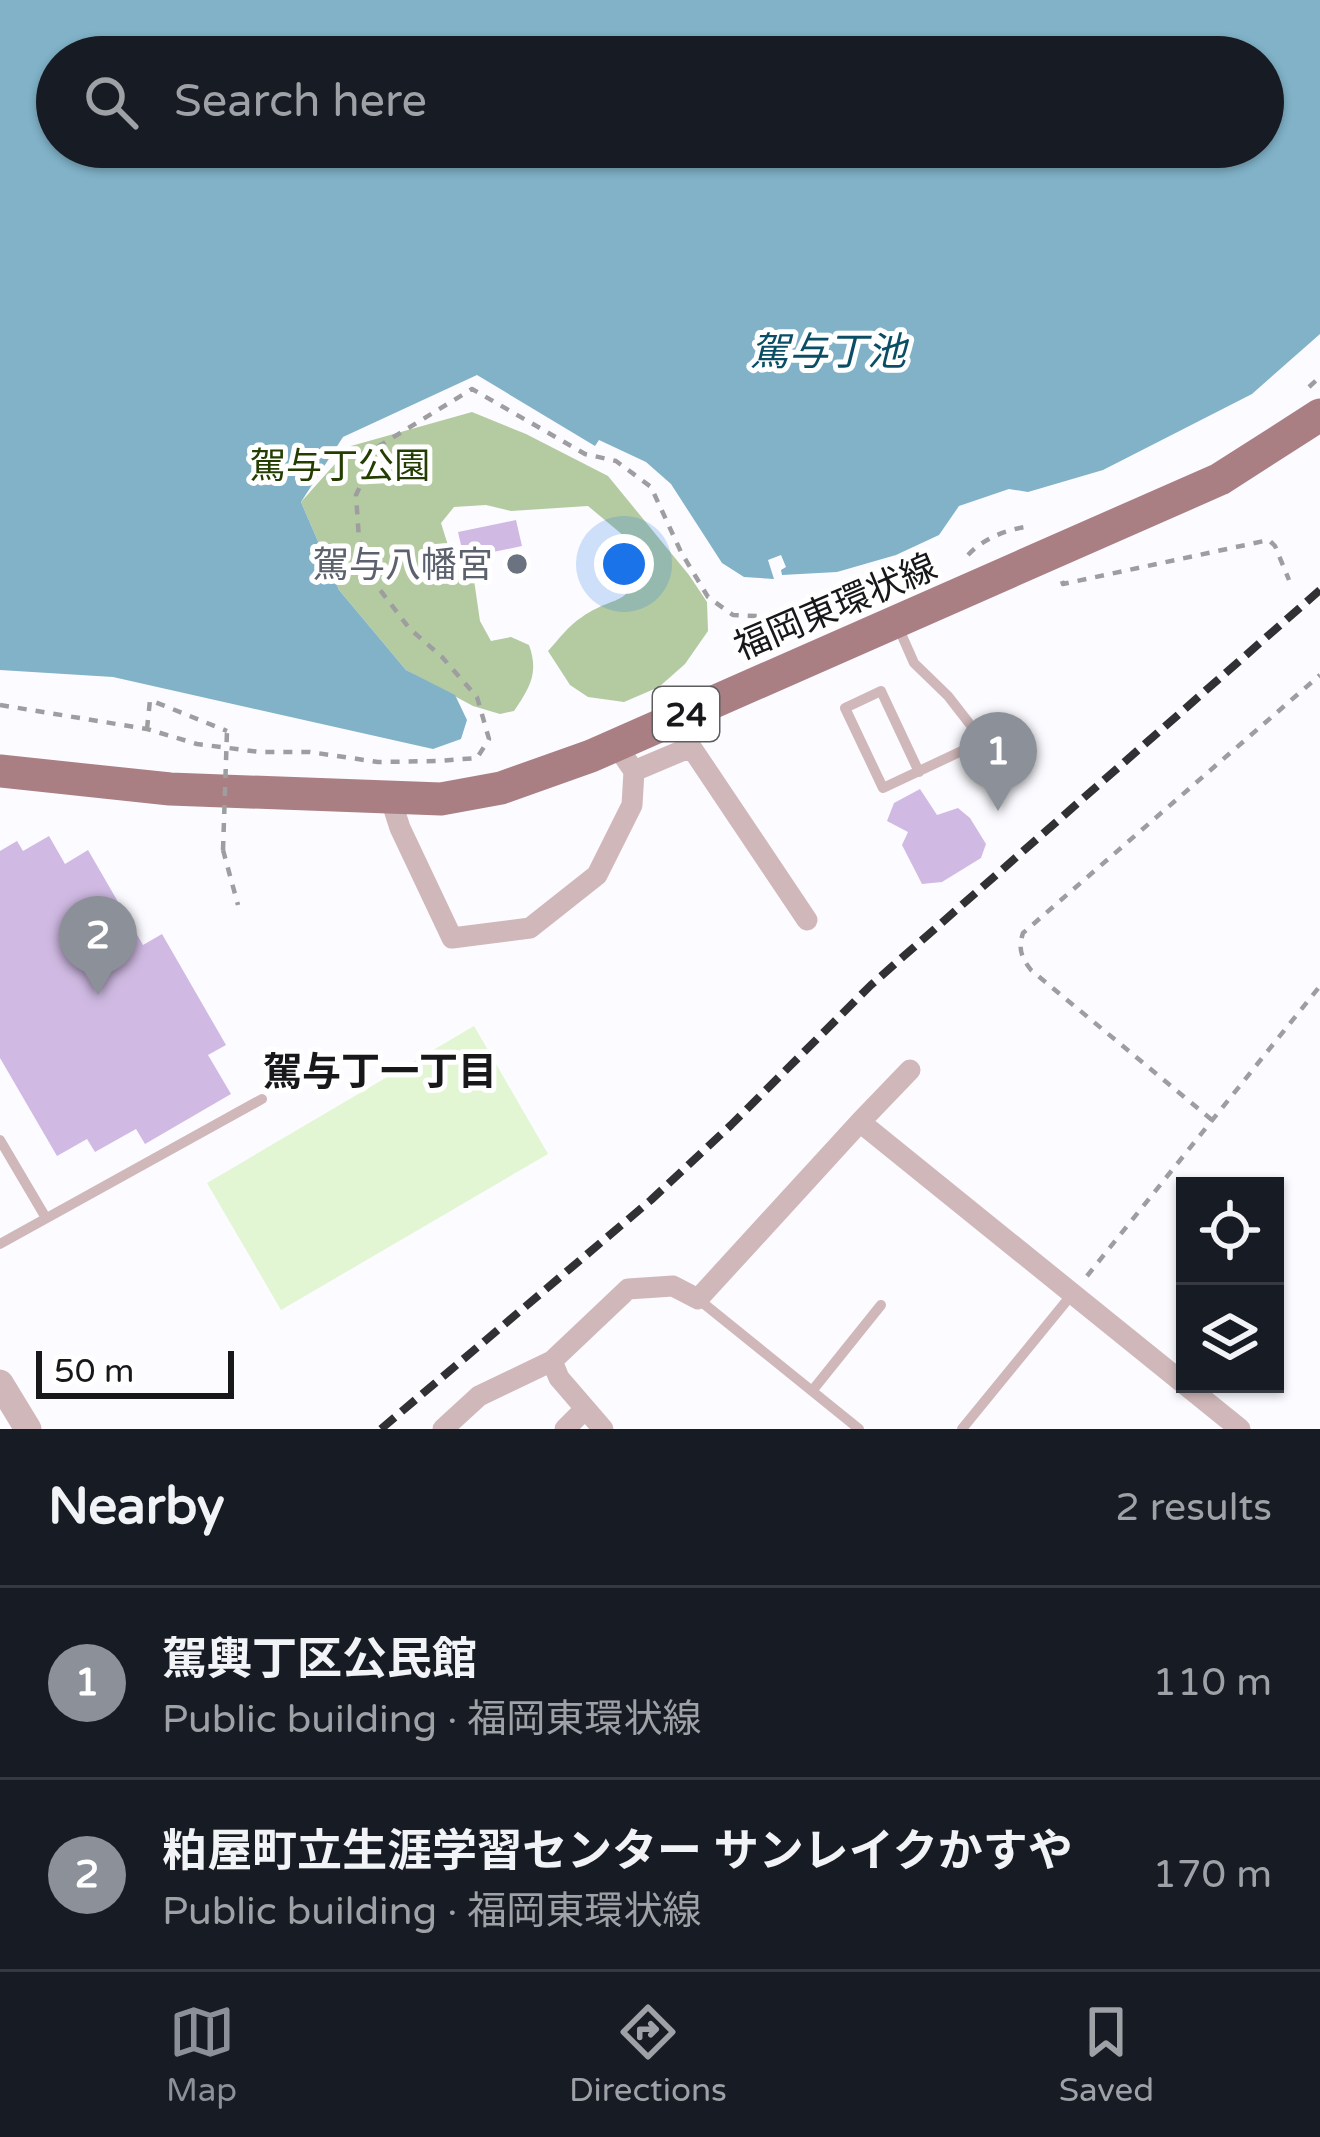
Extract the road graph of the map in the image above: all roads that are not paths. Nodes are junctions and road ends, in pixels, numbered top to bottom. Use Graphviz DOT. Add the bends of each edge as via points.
graph roads {
  1 [pos="1313,402"];
  2 [pos="888,608"];
  3 [pos="625,758"];
  4 [pos="0,771"];
  5 [pos="919,772"];
  6 [pos="390,797"];
  7 [pos="807,920"];
  8 [pos="910,1070"];
  9 [pos="262,1100"];
  10 [pos="860,1122"];
  11 [pos="0,1140"];
  12 [pos="46,1218"];
  13 [pos="0,1244"];
  14 [pos="1073,1293"];
  15 [pos="698,1299"];
  16 [pos="880,1306"];
  17 [pos="552,1360"];
  18 [pos="0,1383"];
  19 [pos="812,1391"];
  20 [pos="585,1409"];
  21 [pos="28,1429"];
  22 [pos="443,1429"];
  23 [pos="565,1429"];
  24 [pos="603,1429"];
  25 [pos="859,1429"];
  26 [pos="962,1429"];
  27 [pos="1240,1429"];
  1 -- 2 [label="main road, 福岡東環状線 / 24" via="1302,429 1220,479"];
  2 -- 3 [label="main road, 福岡東環状線 / 24"];
  2 -- 5 [label="lane" via="914,662 983,741"];
  3 -- 6 [label="main road, 福岡東環状線 / 24" via="441,799"];
  3 -- 6 [label="street" via="632,806 596,875 530,928 452,938"];
  3 -- 7 [label="street" via="691,747"];
  4 -- 6 [label="main road, 福岡東環状線 / 24" via="170,789"];
  5 -- 5 [label="lane" via="883,788 844,708 881,691"];
  8 -- 10 [label="street"];
  9 -- 12 [label="lane"];
  10 -- 14 [label="street"];
  10 -- 15 [label="street"];
  11 -- 12 [label="lane"];
  12 -- 13 [label="lane"];
  14 -- 26 [label="lane"];
  14 -- 27 [label="street"];
  15 -- 17 [label="street" via="673,1286 628,1289"];
  15 -- 19 [label="lane"];
  16 -- 19 [label="lane"];
  17 -- 20 [label="street"];
  17 -- 22 [label="street" via="479,1396"];
  18 -- 21 [label="street"];
  19 -- 25 [label="lane"];
  20 -- 23 [label="street"];
  20 -- 24 [label="street"];
}
